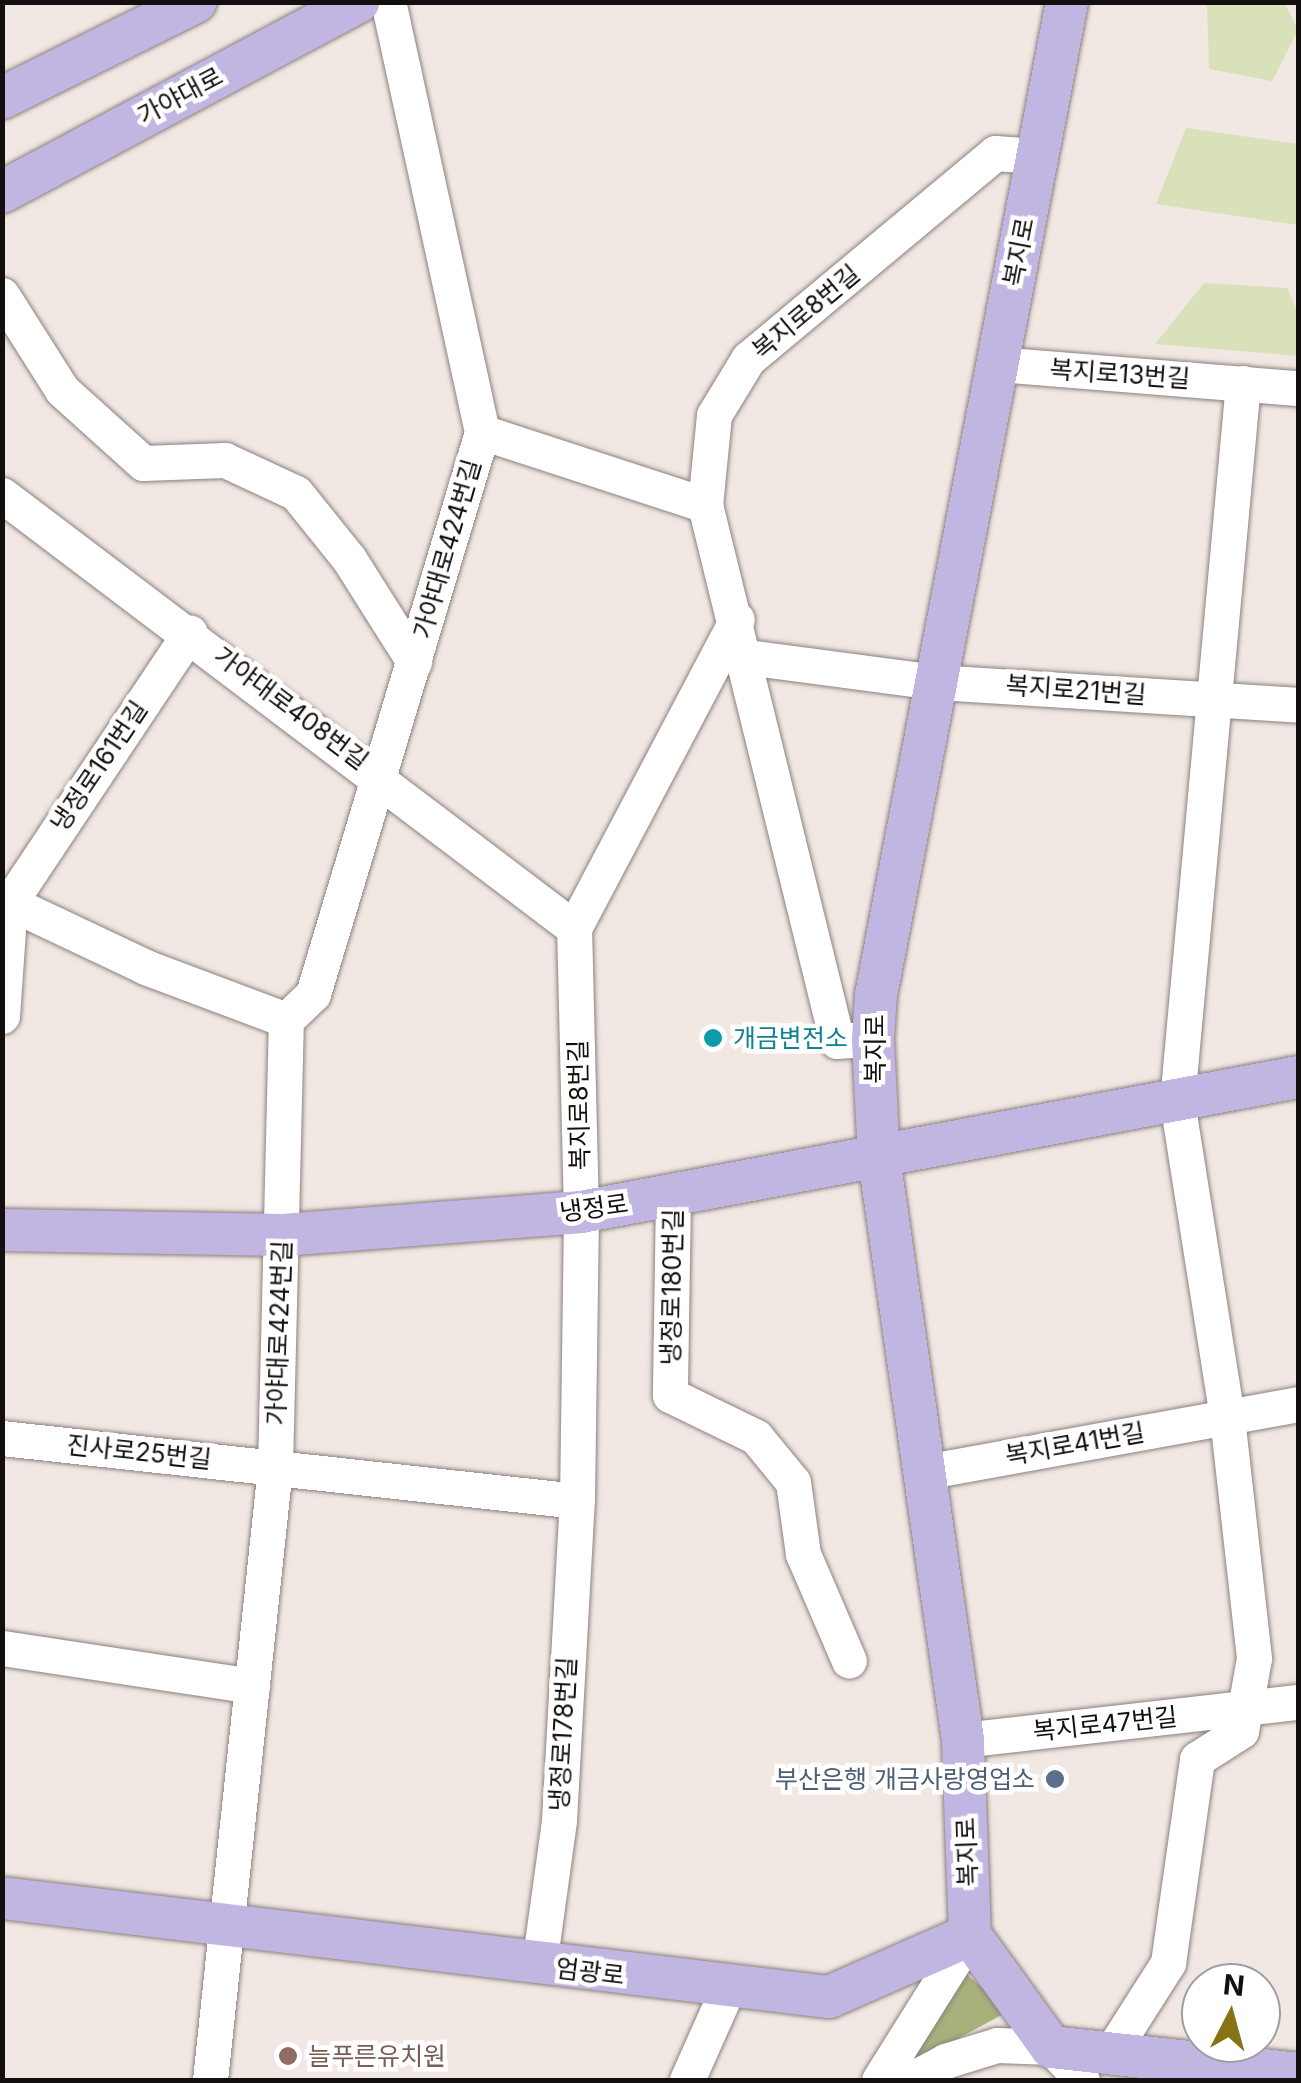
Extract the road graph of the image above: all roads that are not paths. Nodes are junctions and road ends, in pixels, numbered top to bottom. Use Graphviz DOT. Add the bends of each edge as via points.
graph roads {
  1 [pos="196,2"];
  2 [pos="358,2"];
  3 [pos="388,2"];
  4 [pos="1061,9"];
  5 [pos="2,98"];
  6 [pos="1037,156"];
  7 [pos="2,192"];
  8 [pos="2,295"];
  9 [pos="997,364"];
  10 [pos="1244,384"];
  11 [pos="1298,388"];
  12 [pos="482,432"];
  13 [pos="2,495"];
  14 [pos="706,504"];
  15 [pos="737,620"];
  16 [pos="190,632"];
  17 [pos="746,657"];
  18 [pos="414,662"];
  19 [pos="936,682"];
  20 [pos="1216,699"];
  21 [pos="1298,704"];
  22 [pos="376,774"];
  23 [pos="6,900"];
  24 [pos="574,928"];
  25 [pos="2,1016"];
  26 [pos="286,1020"];
  27 [pos="873,1039"];
  28 [pos="1298,1077"];
  29 [pos="1177,1100"];
  30 [pos="879,1158"];
  31 [pos="673,1196"];
  32 [pos="581,1212"];
  33 [pos="2,1230"];
  34 [pos="283,1235"];
  35 [pos="1298,1404"];
  36 [pos="1227,1417"];
  37 [pos="2,1438"];
  38 [pos="275,1467"];
  39 [pos="924,1472"];
  40 [pos="576,1501"];
  41 [pos="2,1648"];
  42 [pos="849,1661"];
  43 [pos="252,1686"];
  44 [pos="1298,1702"];
  45 [pos="1246,1708"];
  46 [pos="963,1740"];
  47 [pos="2,1898"];
  48 [pos="229,1925"];
  49 [pos="970,1935"];
  50 [pos="538,1965"];
  51 [pos="727,1990"];
  52 [pos="1050,2047"];
  53 [pos="1096,2067"];
  54 [pos="1298,2074"];
  55 [pos="210,2080"];
  56 [pos="688,2080"];
  57 [pos="879,2080"];
  58 [pos="910,2080"];
  1 -- 5 [label="main road"];
  2 -- 7 [label="main road, 가야대로"];
  3 -- 12 [label="street, 가야대로424번길"];
  4 -- 6 [label="main road, 복지로"];
  6 -- 9 [label="main road, 복지로"];
  6 -- 14 [label="street, 복지로8번길" via="995,153 748,360 714,415"];
  8 -- 18 [label="street" via="62,390 143,464 225,460 296,493 349,559"];
  9 -- 10 [label="street, 복지로13번길"];
  9 -- 19 [label="main road, 복지로"];
  10 -- 11 [label="street, 복지로13번길"];
  10 -- 20 [label="street"];
  12 -- 14 [label="street"];
  12 -- 18 [label="street, 가야대로424번길"];
  13 -- 16 [label="street, 가야대로408번길"];
  14 -- 15 [label="street, 복지로8번길"];
  15 -- 17 [label="street, 복지로8번길"];
  15 -- 24 [label="street, 복지로8번길"];
  16 -- 22 [label="street, 가야대로408번길"];
  16 -- 23 [label="street, 냉정로161번길"];
  17 -- 19 [label="street, 복지로21번길"];
  17 -- 27 [label="street, 복지로8번길" via="837,1041"];
  18 -- 22 [label="street, 가야대로424번길"];
  19 -- 20 [label="street, 복지로21번길"];
  19 -- 27 [label="main road, 복지로"];
  20 -- 21 [label="street, 복지로21번길"];
  20 -- 29 [label="street"];
  22 -- 24 [label="street, 가야대로408번길"];
  22 -- 26 [label="street, 가야대로424번길" via="313,994"];
  23 -- 25 [label="street, 냉정로161번길"];
  23 -- 26 [label="street" via="148,968"];
  24 -- 32 [label="street, 복지로8번길"];
  26 -- 34 [label="street, 가야대로424번길"];
  27 -- 30 [label="main road, 복지로"];
  28 -- 29 [label="main road, 냉정로"];
  29 -- 30 [label="main road, 냉정로"];
  29 -- 36 [label="street"];
  30 -- 31 [label="main road, 냉정로"];
  30 -- 39 [label="main road, 복지로"];
  31 -- 32 [label="main road, 냉정로"];
  31 -- 42 [label="street, 냉정로180번길" via="670,1394 756,1437 793,1482 803,1554"];
  32 -- 34 [label="main road, 냉정로"];
  32 -- 40 [label="street, 냉정로178번길"];
  33 -- 34 [label="main road, 냉정로"];
  34 -- 38 [label="street, 가야대로424번길"];
  35 -- 36 [label="street, 복지로41번길"];
  36 -- 39 [label="street, 복지로41번길"];
  36 -- 45 [label="street, 복지로47번길" via="1254,1658"];
  37 -- 38 [label="street, 진사로25번길"];
  38 -- 40 [label="street"];
  38 -- 43 [label="street, 가야대로424번길"];
  39 -- 46 [label="main road, 복지로"];
  40 -- 50 [label="street, 냉정로178번길" via="558,1820"];
  41 -- 43 [label="street"];
  43 -- 48 [label="street, 가야대로424번길"];
  44 -- 45 [label="street, 복지로47번길"];
  45 -- 46 [label="street, 복지로47번길"];
  45 -- 53 [label="street, 복지로47번길" via="1241,1730 1197,1759 1168,1964"];
  46 -- 49 [label="main road, 복지로"];
  47 -- 48 [label="main road, 엄광로"];
  48 -- 50 [label="main road, 엄광로"];
  48 -- 55 [label="street, 가야대로424번길"];
  49 -- 51 [label="main road, 엄광로" via="829,1997"];
  49 -- 52 [label="main road"];
  49 -- 57 [label="street"];
  50 -- 51 [label="main road, 엄광로"];
  51 -- 56 [label="street"];
  52 -- 53 [label="main road"];
  52 -- 58 [label="street" via="997,2045"];
  53 -- 54 [label="main road"];
}
